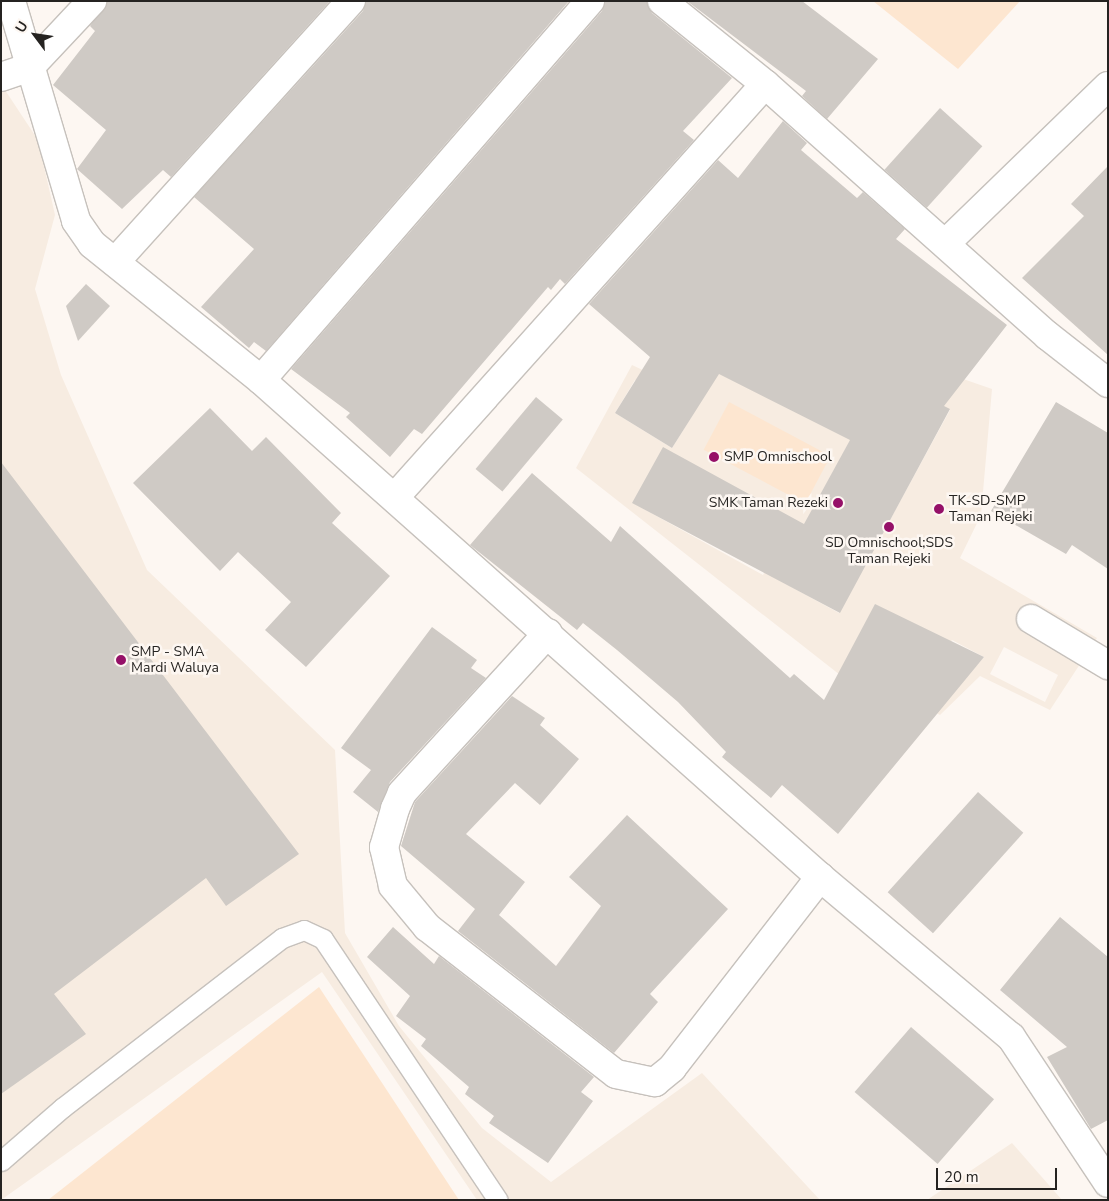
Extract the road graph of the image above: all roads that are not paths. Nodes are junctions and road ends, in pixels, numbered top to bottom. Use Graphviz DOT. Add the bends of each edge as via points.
graph roads {
  1 [pos="11,1"];
  2 [pos="92,1"];
  3 [pos="351,1"];
  4 [pos="590,1"];
  5 [pos="662,1"];
  6 [pos="30,67"];
  7 [pos="1,77"];
  8 [pos="765,84"];
  9 [pos="1108,86"];
  10 [pos="947,242"];
  11 [pos="115,262"];
  12 [pos="260,380"];
  13 [pos="1108,383"];
  14 [pos="395,497"];
  15 [pos="1031,619"];
  16 [pos="548,633"];
  17 [pos="1108,665"];
  18 [pos="820,877"];
  19 [pos="1,1161"];
  20 [pos="1108,1183"];
  21 [pos="498,1200"];
  1 -- 6 [label="street"];
  2 -- 6 [label="street"];
  3 -- 11 [label="street"];
  4 -- 12 [label="street"];
  5 -- 8 [label="street"];
  6 -- 7 [label="street"];
  6 -- 11 [label="street" via="76,221 92,244"];
  8 -- 10 [label="street"];
  8 -- 14 [label="street"];
  9 -- 10 [label="street"];
  10 -- 13 [label="street" via="1048,336"];
  11 -- 12 [label="street"];
  12 -- 14 [label="street"];
  14 -- 16 [label="street"];
  15 -- 17 [label="street"];
  16 -- 18 [label="street"];
  16 -- 18 [label="street" via="402,793 394,809 384,847 393,886 427,927 616,1074 655,1082 672,1068"];
  18 -- 20 [label="street" via="1011,1037"];
  19 -- 21 [label="lane" via="62,1108 274,944 304,930 323,939"];
}
